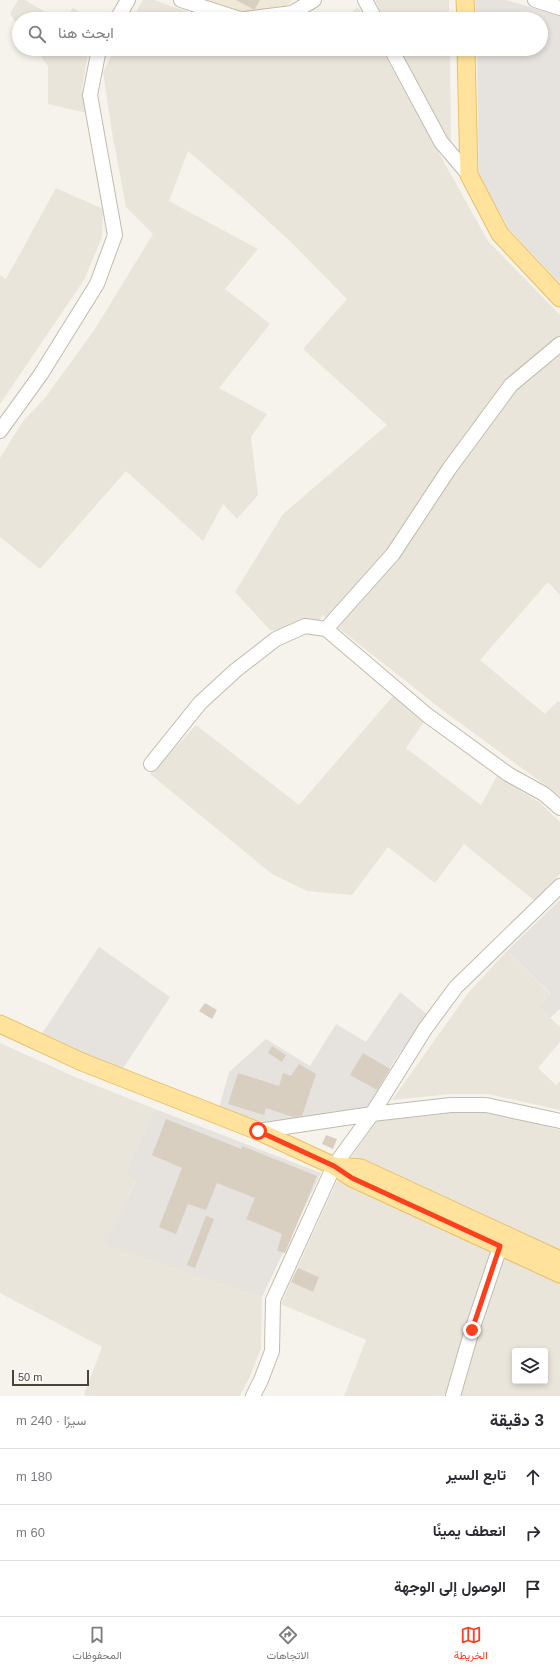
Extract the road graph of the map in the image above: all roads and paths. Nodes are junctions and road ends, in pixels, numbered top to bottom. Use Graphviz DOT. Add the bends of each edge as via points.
graph roads {
  1 [pos="128,0"];
  2 [pos="181,0"];
  3 [pos="314,0"];
  4 [pos="365,0"];
  5 [pos="465,0"];
  6 [pos="535,0"];
  7 [pos="560,8"];
  8 [pos="121,12"];
  9 [pos="218,12"];
  10 [pos="294,12"];
  11 [pos="371,12"];
  12 [pos="466,12"];
  13 [pos="98,56"];
  14 [pos="395,56"];
  15 [pos="466,56"];
  16 [pos="469,175"];
  17 [pos="560,298"];
  18 [pos="560,344"];
  19 [pos="0,431"];
  20 [pos="326,629"];
  21 [pos="151,764"];
  22 [pos="560,808"];
  23 [pos="560,886"];
  24 [pos="0,1024"];
  25 [pos="372,1114"];
  26 [pos="560,1121"];
  27 [pos="258,1131"];
  28 [pos="334,1166"];
  29 [pos="500,1246"];
  30 [pos="560,1260"];
  31 [pos="560,1274"];
  32 [pos="253,1396"];
  33 [pos="454,1396"];
  1 -- 8 [label="street"];
  2 -- 9 [label="street"];
  3 -- 10 [label="street"];
  4 -- 11 [label="street"];
  5 -- 12 [label="main road"];
  6 -- 7 [label="street"];
  13 -- 19 [label="street" via="90,95 115,235 97,284 41,374"];
  14 -- 16 [label="street" via="441,142"];
  15 -- 16 [label="main road"];
  16 -- 17 [label="main road" via="500,234"];
  18 -- 20 [label="street" via="511,385 449,469 393,554"];
  20 -- 21 [label="street" via="304,626 276,639 236,670 200,703"];
  20 -- 22 [label="street" via="427,715 508,774 544,794"];
  23 -- 25 [label="street" via="456,987 425,1029"];
  24 -- 27 [label="main road" via="82,1062"];
  25 -- 26 [label="street" via="451,1105 486,1105"];
  25 -- 27 [label="street"];
  25 -- 28 [label="street"];
  27 -- 28 [label="main road"];
  28 -- 29 [label="main road" via="352,1178"];
  28 -- 30 [label="main road" via="361,1168"];
  28 -- 32 [label="street" via="273,1300 272,1351"];
  29 -- 31 [label="main road"];
  29 -- 33 [label="street" via="472,1330"];
}
